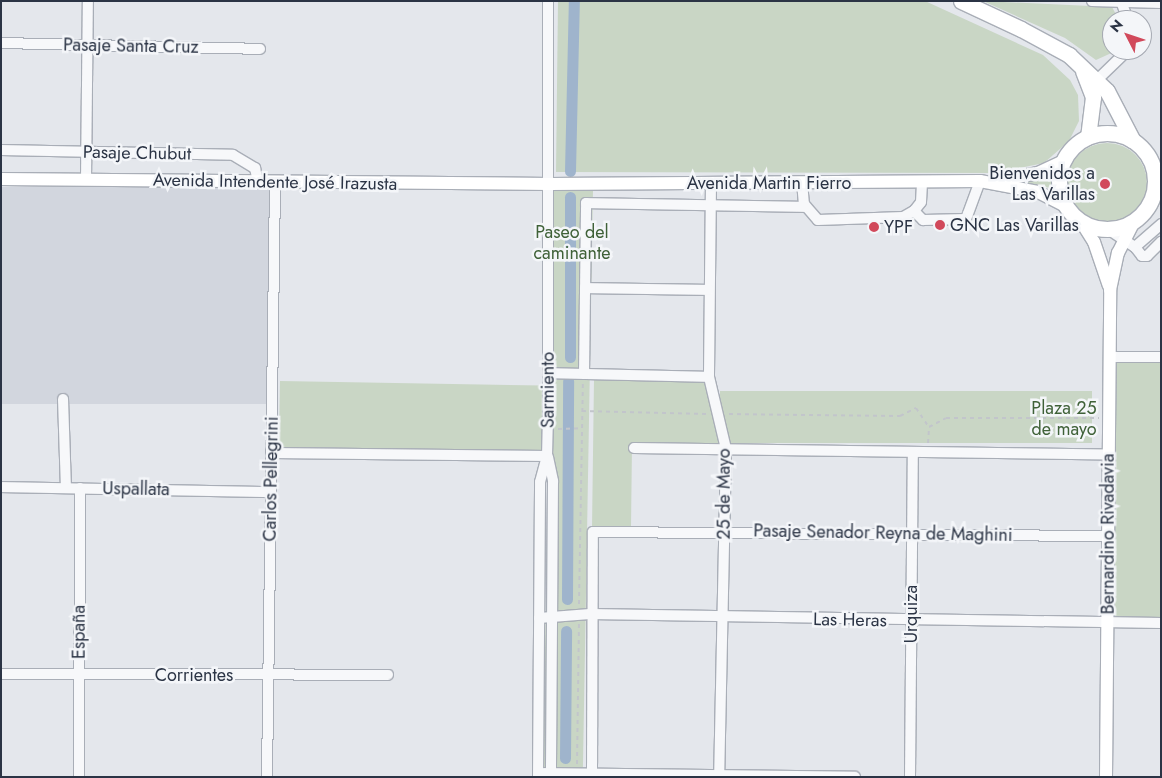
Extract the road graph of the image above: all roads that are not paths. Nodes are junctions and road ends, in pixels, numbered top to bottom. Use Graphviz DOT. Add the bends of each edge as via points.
graph roads {
  1 [pos="88,1"];
  2 [pos="548,1"];
  3 [pos="961,1"];
  4 [pos="1092,1"];
  5 [pos="1122,2"];
  6 [pos="1161,3"];
  7 [pos="1,43"];
  8 [pos="88,45"];
  9 [pos="260,49"];
  10 [pos="1118,60"];
  11 [pos="1080,65"];
  12 [pos="1097,80"];
  13 [pos="1088,137"];
  14 [pos="1133,141"];
  15 [pos="1,150"];
  16 [pos="86,152"];
  17 [pos="1064,161"];
  18 [pos="1156,165"];
  19 [pos="1,179"];
  20 [pos="86,180"];
  21 [pos="258,182"];
  22 [pos="275,182"];
  23 [pos="802,182"];
  24 [pos="922,182"];
  25 [pos="984,182"];
  26 [pos="711,183"];
  27 [pos="550,184"];
  28 [pos="1161,203"];
  29 [pos="711,205"];
  30 [pos="1065,206"];
  31 [pos="806,207"];
  32 [pos="914,211"];
  33 [pos="1140,216"];
  34 [pos="1082,223"];
  35 [pos="1161,224"];
  36 [pos="1108,229"];
  37 [pos="1124,239"];
  38 [pos="1161,242"];
  39 [pos="1135,246"];
  40 [pos="585,288"];
  41 [pos="709,290"];
  42 [pos="1110,290"];
  43 [pos="1111,357"];
  44 [pos="1161,357"];
  45 [pos="548,373"];
  46 [pos="584,374"];
  47 [pos="709,377"];
  48 [pos="63,399"];
  49 [pos="634,448"];
  50 [pos="726,448"];
  51 [pos="913,452"];
  52 [pos="272,453"];
  53 [pos="1108,455"];
  54 [pos="547,456"];
  55 [pos="1,487"];
  56 [pos="66,488"];
  57 [pos="80,488"];
  58 [pos="271,492"];
  59 [pos="724,530"];
  60 [pos="910,534"];
  61 [pos="1107,536"];
  62 [pos="590,614"];
  63 [pos="552,617"];
  64 [pos="721,617"];
  65 [pos="539,618"];
  66 [pos="911,621"];
  67 [pos="1107,623"];
  68 [pos="1161,623"];
  69 [pos="1,674"];
  70 [pos="79,674"];
  71 [pos="388,675"];
  72 [pos="269,676"];
  73 [pos="592,773"];
  74 [pos="538,775"];
  75 [pos="551,775"];
  76 [pos="720,776"];
  77 [pos="79,777"];
  78 [pos="267,777"];
  79 [pos="855,777"];
  80 [pos="910,777"];
  81 [pos="1106,777"];
  1 -- 8 [label="street"];
  2 -- 27 [label="street, Sarmiento"];
  3 -- 11 [label="highway" via="1055,46"];
  4 -- 5 [label="street"];
  5 -- 6 [label="street"];
  7 -- 8 [label="street, Pasaje Santa Cruz"];
  8 -- 9 [label="street, Pasaje Santa Cruz"];
  8 -- 16 [label="street"];
  10 -- 12 [label="street"];
  11 -- 12 [label="highway"];
  11 -- 13 [label="highway" via="1094,97"];
  12 -- 14 [label="highway" via="1107,91"];
  13 -- 14 [label="highway" via="1111,134"];
  13 -- 17 [label="highway" via="1070,151"];
  14 -- 18 [label="highway"];
  15 -- 16 [label="street, Pasaje Chubut"];
  16 -- 20 [label="street"];
  16 -- 21 [label="street, Pasaje Chubut" via="233,155 254,168"];
  17 -- 25 [label="main road, Avenida Martin Fierro" via="1038,174"];
  17 -- 30 [label="highway" via="1059,183"];
  18 -- 33 [label="highway" via="1155,183"];
  19 -- 20 [label="main road, Avenida Intendente José Irazusta"];
  20 -- 21 [label="main road, Avenida Intendente José Irazusta"];
  21 -- 22 [label="main road, Avenida Intendente José Irazusta"];
  22 -- 27 [label="main road, Avenida Intendente José Irazusta"];
  22 -- 52 [label="street, Carlos Pellegrini"];
  23 -- 24 [label="main road, Avenida Martin Fierro"];
  23 -- 26 [label="main road, Avenida Martin Fierro"];
  23 -- 31 [label="street"];
  24 -- 25 [label="main road, Avenida Martin Fierro"];
  24 -- 32 [label="street" via="921,202"];
  25 -- 30 [label="main road, Avenida Martin Fierro" via="1038,192"];
  25 -- 32 [label="street" via="966,219 923,220"];
  26 -- 27 [label="main road, Avenida Martin Fierro"];
  26 -- 29 [label="street, 25 de Mayo"];
  27 -- 45 [label="street, Sarmiento"];
  28 -- 33 [label="highway"];
  29 -- 31 [label="street"];
  29 -- 40 [label="street" via="586,203"];
  29 -- 41 [label="street, 25 de Mayo"];
  30 -- 34 [label="highway"];
  31 -- 32 [label="street" via="818,220 904,216"];
  33 -- 36 [label="highway" via="1125,226"];
  33 -- 37 [label="main road, Bernardino Rivadavia"];
  34 -- 36 [label="highway"];
  34 -- 42 [label="main road, Bernardino Rivadavia" via="1094,242"];
  35 -- 39 [label="street"];
  36 -- 37 [label="street"];
  37 -- 39 [label="street"];
  37 -- 42 [label="main road, Bernardino Rivadavia"];
  38 -- 39 [label="street" via="1147,256 1142,256"];
  40 -- 41 [label="street"];
  40 -- 46 [label="street"];
  41 -- 47 [label="street, 25 de Mayo"];
  42 -- 43 [label="main road, Bernardino Rivadavia"];
  43 -- 44 [label="street"];
  43 -- 53 [label="main road, Bernardino Rivadavia"];
  45 -- 46 [label="street"];
  45 -- 54 [label="street, Sarmiento"];
  46 -- 47 [label="street"];
  47 -- 50 [label="street, 25 de Mayo"];
  48 -- 56 [label="street"];
  49 -- 50 [label="street"];
  50 -- 51 [label="street"];
  50 -- 59 [label="street, 25 de Mayo"];
  51 -- 53 [label="street"];
  51 -- 60 [label="street, Urquiza"];
  52 -- 54 [label="street"];
  52 -- 58 [label="street, Carlos Pellegrini"];
  53 -- 61 [label="main road, Bernardino Rivadavia"];
  54 -- 63 [label="street" via="553,481"];
  54 -- 65 [label="street, Sarmiento" via="540,482"];
  55 -- 56 [label="street, Uspallata"];
  56 -- 57 [label="street, Uspallata"];
  57 -- 58 [label="street, Uspallata"];
  57 -- 70 [label="street, España"];
  58 -- 72 [label="street, Carlos Pellegrini"];
  59 -- 60 [label="street, Pasaje Senador Reyna de Maghini"];
  59 -- 62 [label="street, Pasaje Senador Reyna de Maghini" via="598,531 591,535"];
  59 -- 64 [label="street, 25 de Mayo"];
  60 -- 61 [label="street, Pasaje Senador Reyna de Maghini"];
  60 -- 66 [label="street, Urquiza"];
  61 -- 67 [label="main road, Bernardino Rivadavia"];
  62 -- 63 [label="street, Las Heras"];
  62 -- 64 [label="street, Las Heras"];
  62 -- 73 [label="street"];
  63 -- 65 [label="street, Las Heras"];
  63 -- 75 [label="street"];
  64 -- 66 [label="street, Las Heras"];
  64 -- 76 [label="street, 25 de Mayo"];
  65 -- 74 [label="street, Sarmiento"];
  66 -- 67 [label="street, Las Heras"];
  66 -- 80 [label="street, Urquiza"];
  67 -- 68 [label="street, Las Heras"];
  67 -- 81 [label="main road, Bernardino Rivadavia"];
  69 -- 70 [label="street, Corrientes"];
  70 -- 72 [label="street, Corrientes"];
  70 -- 77 [label="street, España"];
  71 -- 72 [label="street, Corrientes"];
  72 -- 78 [label="street, Carlos Pellegrini"];
  73 -- 75 [label="street"];
  73 -- 76 [label="street"];
  74 -- 75 [label="street"];
  76 -- 79 [label="street"];
}
